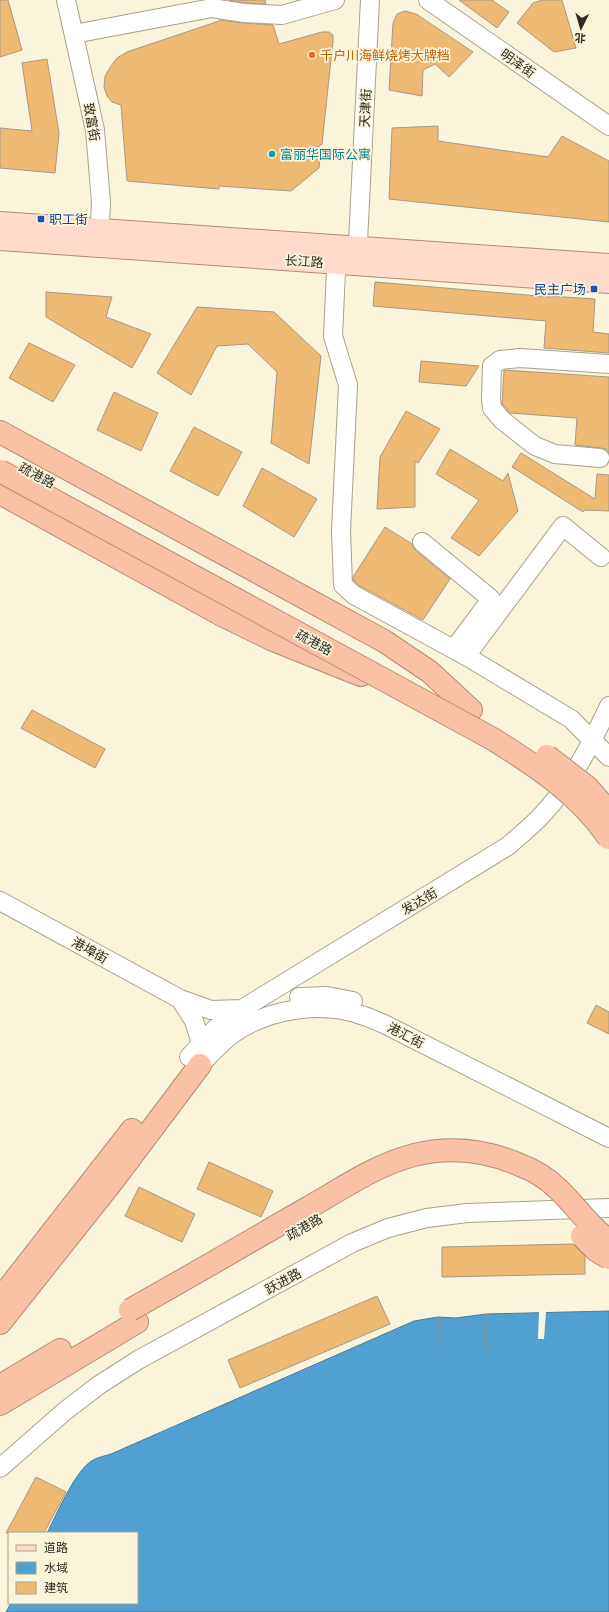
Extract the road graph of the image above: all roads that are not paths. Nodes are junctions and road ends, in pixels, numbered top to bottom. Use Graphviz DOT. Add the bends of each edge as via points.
graph roads {
  1 [pos="66,0"];
  2 [pos="335,0"];
  3 [pos="370,0"];
  4 [pos="428,0"];
  5 [pos="74,34"];
  6 [pos="609,126"];
  7 [pos="0,223"];
  8 [pos="99,238"];
  9 [pos="0,239"];
  10 [pos="347,255"];
  11 [pos="609,265"];
  12 [pos="609,282"];
  13 [pos="609,364"];
  14 [pos="0,432"];
  15 [pos="0,455"];
  16 [pos="600,458"];
  17 [pos="0,471"];
  18 [pos="0,493"];
  19 [pos="422,542"];
  20 [pos="601,557"];
  21 [pos="460,652"];
  22 [pos="412,695"];
  23 [pos="609,706"];
  24 [pos="471,710"];
  25 [pos="593,741"];
  26 [pos="609,757"];
  27 [pos="609,812"];
  28 [pos="609,838"];
  29 [pos="0,900"];
  30 [pos="180,999"];
  31 [pos="277,1002"];
  32 [pos="242,1009"];
  33 [pos="197,1055"];
  34 [pos="609,1124"];
  35 [pos="609,1138"];
  36 [pos="609,1208"];
  37 [pos="609,1241"];
  38 [pos="609,1258"];
  39 [pos="0,1299"];
  40 [pos="134,1316"];
  41 [pos="0,1323"];
  42 [pos="0,1386"];
  43 [pos="0,1404"];
  44 [pos="0,1468"];
  1 -- 5 [label="street, 致富街"];
  2 -- 5 [label="street" via="282,15 244,14 212,8"];
  3 -- 10 [label="street, 天津街"];
  4 -- 6 [label="street, 明泽街"];
  5 -- 8 [label="street, 致富街" via="95,130 100,189"];
  7 -- 8 [label="main road, 长江路"];
  8 -- 9 [label="main road, 长江路"];
  8 -- 10 [label="main road, 长江路"];
  10 -- 11 [label="main road, 长江路"];
  10 -- 12 [label="main road, 长江路"];
  10 -- 21 [label="street, 天津街" via="332,336 348,386 341,531 343,585 354,595"];
  13 -- 16 [label="street" via="520,358 500,360 492,366 492,408 502,420 534,446 555,454"];
  14 -- 24 [label="highway" via="384,641 430,672"];
  15 -- 24 [label="highway, 疏港路"];
  17 -- 22 [label="highway, 疏港路, bridge"];
  18 -- 22 [label="highway, bridge" via="229,619 310,656"];
  19 -- 21 [label="street" via="491,599"];
  20 -- 21 [label="street" via="563,526"];
  21 -- 25 [label="street, 天津街" via="571,719"];
  22 -- 28 [label="highway, 疏港路, bridge" via="491,738 534,765 576,798"];
  23 -- 25 [label="street, 发达街"];
  24 -- 27 [label="highway, 疏港路, bridge" via="542,752 587,787"];
  25 -- 26 [label="street, 天津街"];
  25 -- 31 [label="street, 发达街" via="568,782 542,815 508,846"];
  29 -- 30 [label="street, 港埠街"];
  30 -- 32 [label="street, 港埠街" via="211,1010"];
  30 -- 33 [label="street" via="194,1021"];
  31 -- 32 [label="street, 发达街"];
  31 -- 33 [label="street, 港汇街" via="254,1022 234,1033 215,1049"];
  31 -- 34 [label="street, 港汇街" via="327,996 360,1002 387,1012"];
  31 -- 35 [label="street, 港汇街" via="360,1014"];
  32 -- 33 [label="street, 发达街" via="216,1028"];
  33 -- 39 [label="highway"];
  33 -- 41 [label="highway" via="112,1182"];
  36 -- 44 [label="street, 跃进路" via="467,1213 427,1218 388,1228 352,1243 106,1380 66,1410"];
  37 -- 40 [label="highway, bridge" via="588,1223 556,1188 521,1165 476,1151 436,1151 413,1155 368,1174"];
  38 -- 40 [label="highway, 疏港路, bridge" via="597,1251 545,1198 514,1177 474,1166 436,1165 410,1171 374,1187"];
  40 -- 42 [label="highway, 疏港路" via="21,1372"];
  40 -- 43 [label="highway, 疏港路"];
}
